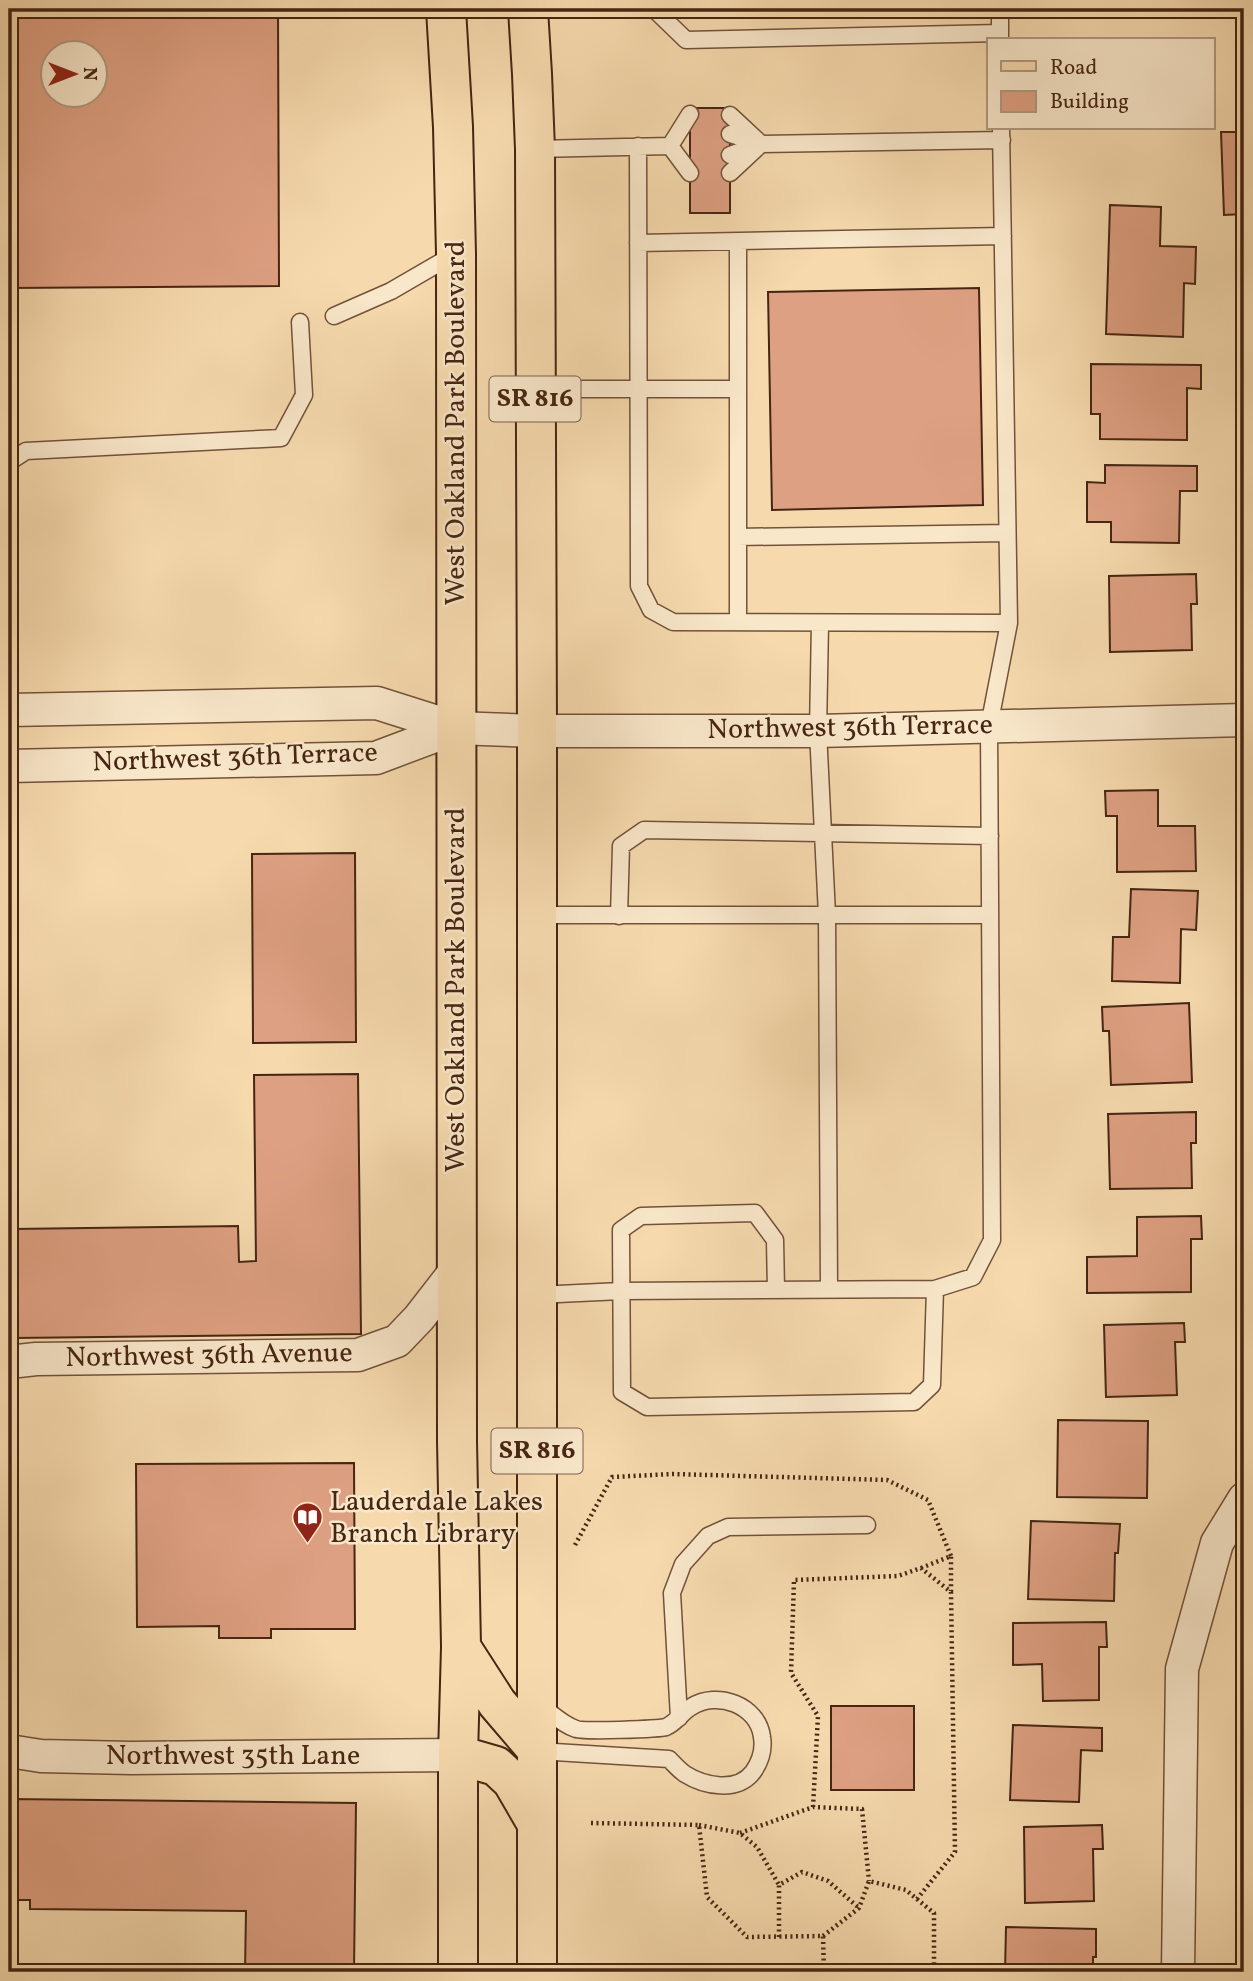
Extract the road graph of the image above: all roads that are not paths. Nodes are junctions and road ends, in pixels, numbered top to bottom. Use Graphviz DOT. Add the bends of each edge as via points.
graph roads {
  1 [pos="446,9"];
  2 [pos="528,9"];
  3 [pos="654,9"];
  4 [pos="1000,9"];
  5 [pos="1000,37"];
  6 [pos="690,114"];
  7 [pos="730,115"];
  8 [pos="730,134"];
  9 [pos="1002,134"];
  10 [pos="690,135"];
  11 [pos="761,144"];
  12 [pos="638,146"];
  13 [pos="670,146"];
  14 [pos="535,149"];
  15 [pos="690,153"];
  16 [pos="730,155"];
  17 [pos="690,173"];
  18 [pos="730,173"];
  19 [pos="1003,236"];
  20 [pos="738,242"];
  21 [pos="638,243"];
  22 [pos="456,254"];
  23 [pos="334,316"];
  24 [pos="300,322"];
  25 [pos="535,389"];
  26 [pos="638,389"];
  27 [pos="738,389"];
  28 [pos="9,462"];
  29 [pos="1007,533"];
  30 [pos="738,537"];
  31 [pos="738,622"];
  32 [pos="820,623"];
  33 [pos="1009,623"];
  34 [pos="9,710"];
  35 [pos="1244,720"];
  36 [pos="989,726"];
  37 [pos="456,728"];
  38 [pos="537,731"];
  39 [pos="818,731"];
  40 [pos="9,766"];
  41 [pos="823,834"];
  42 [pos="989,836"];
  43 [pos="536,915"];
  44 [pos="827,915"];
  45 [pos="990,915"];
  46 [pos="618,916"];
  47 [pos="457,1269"];
  48 [pos="935,1289"];
  49 [pos="776,1290"];
  50 [pos="830,1290"];
  51 [pos="621,1291"];
  52 [pos="537,1295"];
  53 [pos="9,1362"];
  54 [pos="1244,1499"];
  55 [pos="867,1525"];
  56 [pos="461,1647"];
  57 [pos="538,1704"];
  58 [pos="679,1718"];
  59 [pos="9,1751"];
  60 [pos="538,1751"];
  61 [pos="458,1755"];
  62 [pos="537,1824"];
  63 [pos="458,1972"];
  64 [pos="537,1972"];
  65 [pos="1178,1972"];
  1 -- 22 [label="main road, West Oakland Park Boulevard / SR 816"];
  2 -- 14 [label="main road, SR 816"];
  3 -- 5 [label="lane" via="686,40"];
  4 -- 5 [label="lane"];
  6 -- 13 [label="lane"];
  7 -- 11 [label="lane"];
  8 -- 11 [label="lane"];
  9 -- 11 [label="lane"];
  9 -- 19 [label="lane"];
  10 -- 13 [label="lane"];
  11 -- 16 [label="lane"];
  11 -- 18 [label="lane"];
  12 -- 13 [label="lane"];
  12 -- 14 [label="lane"];
  12 -- 21 [label="lane"];
  13 -- 15 [label="lane"];
  13 -- 17 [label="lane"];
  14 -- 25 [label="main road, SR 816"];
  19 -- 20 [label="lane"];
  19 -- 29 [label="lane"];
  20 -- 21 [label="lane"];
  20 -- 27 [label="lane"];
  21 -- 26 [label="lane"];
  22 -- 23 [label="lane" via="391,291"];
  22 -- 37 [label="main road, West Oakland Park Boulevard / SR 816"];
  24 -- 28 [label="lane" via="304,396 281,438 26,451"];
  25 -- 26 [label="lane"];
  25 -- 38 [label="main road, SR 816"];
  26 -- 27 [label="lane"];
  26 -- 31 [label="lane" via="639,586 651,610 673,622"];
  27 -- 30 [label="lane"];
  29 -- 30 [label="lane"];
  29 -- 33 [label="lane"];
  30 -- 31 [label="lane"];
  31 -- 32 [label="lane"];
  32 -- 33 [label="lane"];
  32 -- 39 [label="lane"];
  33 -- 36 [label="lane"];
  34 -- 37 [label="street, Northwest 36th Terrace" via="377,703"];
  35 -- 36 [label="street, Northwest 36th Terrace"];
  36 -- 39 [label="street, Northwest 36th Terrace"];
  36 -- 42 [label="lane"];
  37 -- 38 [label="street, Northwest 36th Terrace"];
  37 -- 40 [label="street, Northwest 36th Terrace" via="376,758"];
  37 -- 47 [label="main road, West Oakland Park Boulevard / SR 816"];
  38 -- 39 [label="street, Northwest 36th Terrace"];
  38 -- 43 [label="main road, SR 816"];
  39 -- 41 [label="lane"];
  41 -- 42 [label="lane"];
  41 -- 44 [label="lane"];
  41 -- 46 [label="lane" via="644,830 621,846"];
  42 -- 45 [label="lane"];
  43 -- 46 [label="lane"];
  43 -- 52 [label="main road, SR 816"];
  44 -- 45 [label="lane"];
  44 -- 46 [label="lane"];
  44 -- 50 [label="lane"];
  45 -- 48 [label="lane" via="992,1240 973,1277"];
  47 -- 53 [label="street, Northwest 36th Avenue" via="397,1341 358,1355"];
  47 -- 56 [label="main road, West Oakland Park Boulevard / SR 816"];
  48 -- 50 [label="lane"];
  48 -- 51 [label="lane" via="932,1385 914,1402 648,1407 622,1392"];
  49 -- 50 [label="lane"];
  49 -- 51 [label="lane"];
  49 -- 51 [label="lane" via="775,1240 755,1213 641,1216 621,1230"];
  51 -- 52 [label="lane"];
  52 -- 57 [label="main road, SR 816"];
  54 -- 65 [label="street" via="1217,1543 1182,1669"];
  55 -- 58 [label="lane" via="728,1527 708,1536 683,1564 672,1593"];
  56 -- 60 [label="main road" via="497,1703"];
  56 -- 61 [label="main road, West Oakland Park Boulevard / SR 816"];
  57 -- 58 [label="lane" via="577,1730 667,1727"];
  57 -- 60 [label="main road, SR 816"];
  58 -- 60 [label="lane" via="692,1706 711,1700 735,1703 753,1714 762,1736 760,1762 740,1783 723,1786 683,1773 669,1759"];
  59 -- 61 [label="street, Northwest 35th Lane" via="131,1758"];
  60 -- 62 [label="main road, SR 816"];
  61 -- 62 [label="main road" via="496,1766 512,1782"];
  61 -- 63 [label="main road, West Oakland Park Boulevard / SR 816"];
  62 -- 64 [label="main road, SR 816"];
}
